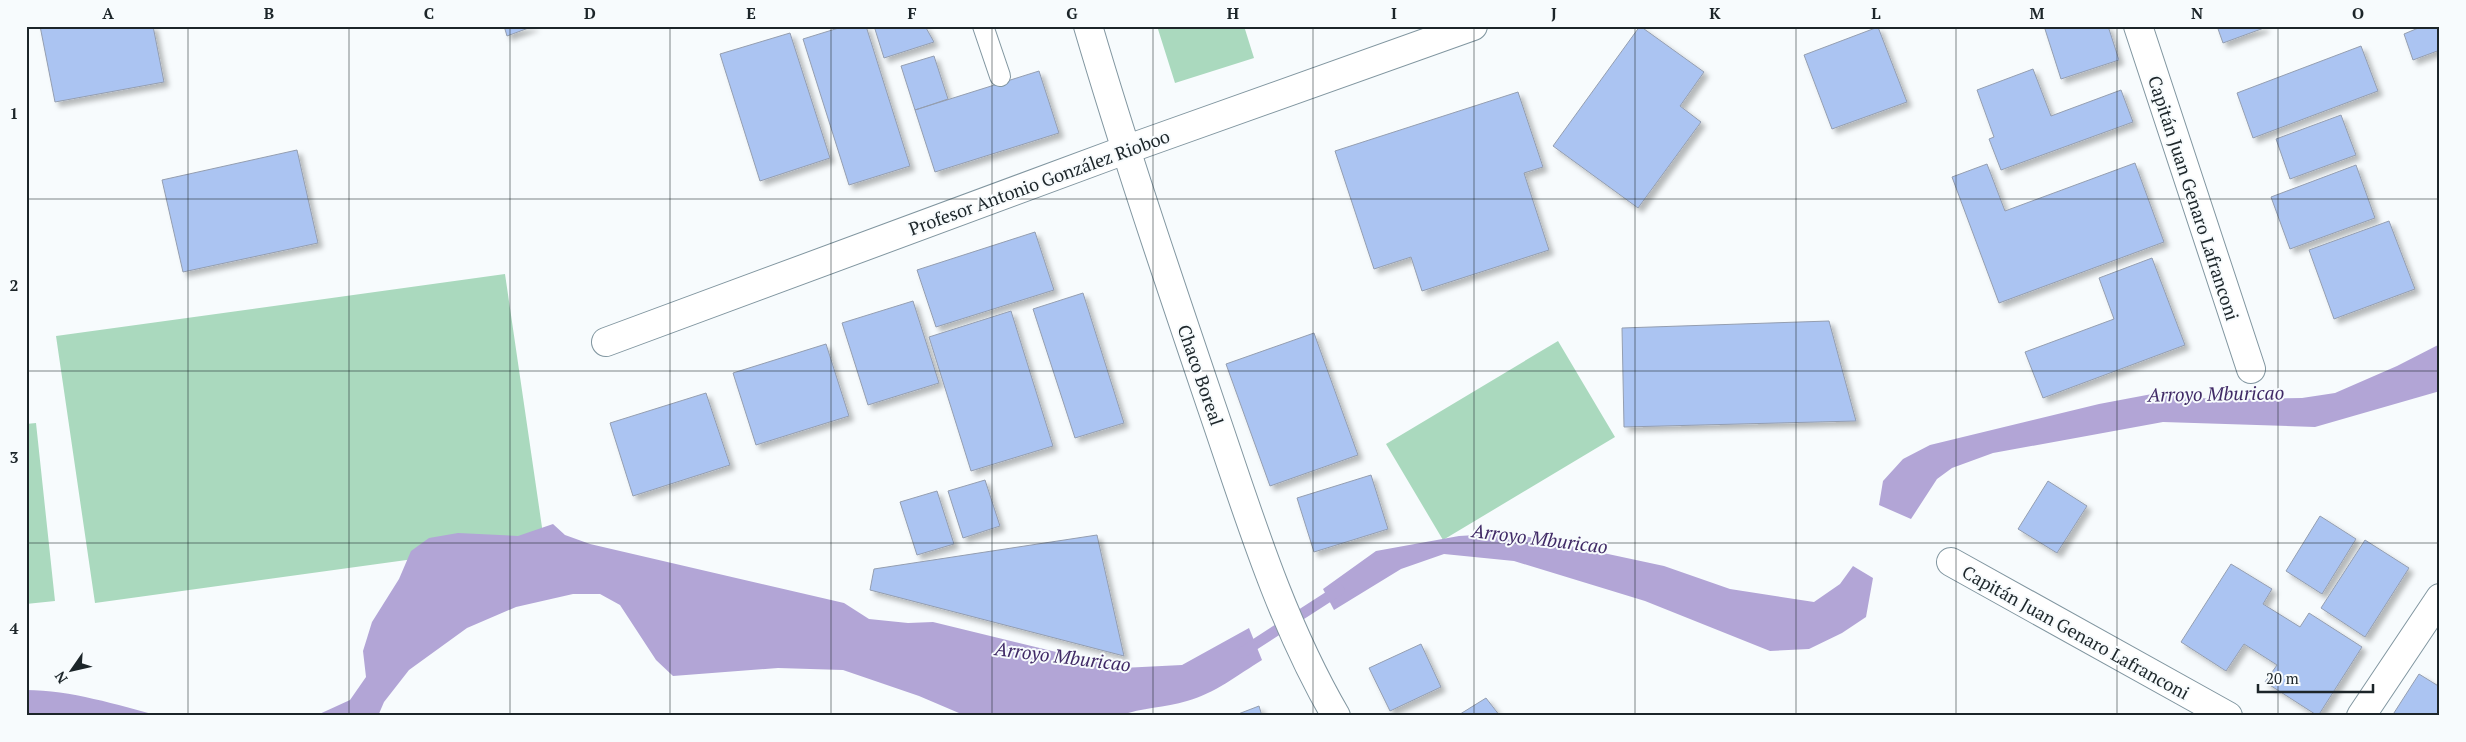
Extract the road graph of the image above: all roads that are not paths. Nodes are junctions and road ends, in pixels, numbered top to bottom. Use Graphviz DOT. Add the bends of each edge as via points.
graph roads {
  1 [pos="983,26"];
  2 [pos="1088,26"];
  3 [pos="1472,26"];
  4 [pos="2138,26"];
  5 [pos="1000,76"];
  6 [pos="1125,150"];
  7 [pos="606,342"];
  8 [pos="2251,369"];
  9 [pos="1951,562"];
  10 [pos="2440,598"];
  11 [pos="1336,716"];
  12 [pos="2228,716"];
  13 [pos="2361,716"];
  1 -- 5 [label="lane"];
  2 -- 6 [label="street, Chaco Boreal"];
  3 -- 6 [label="street, Profesor Antonio González Rioboo"];
  4 -- 8 [label="street, Capitán Juan Genaro Lafranconi"];
  6 -- 7 [label="street, Profesor Antonio González Rioboo"];
  6 -- 11 [label="street, Chaco Boreal" via="1266,566 1311,673"];
  9 -- 12 [label="street, Capitán Juan Genaro Lafranconi"];
  10 -- 13 [label="street"];
}
